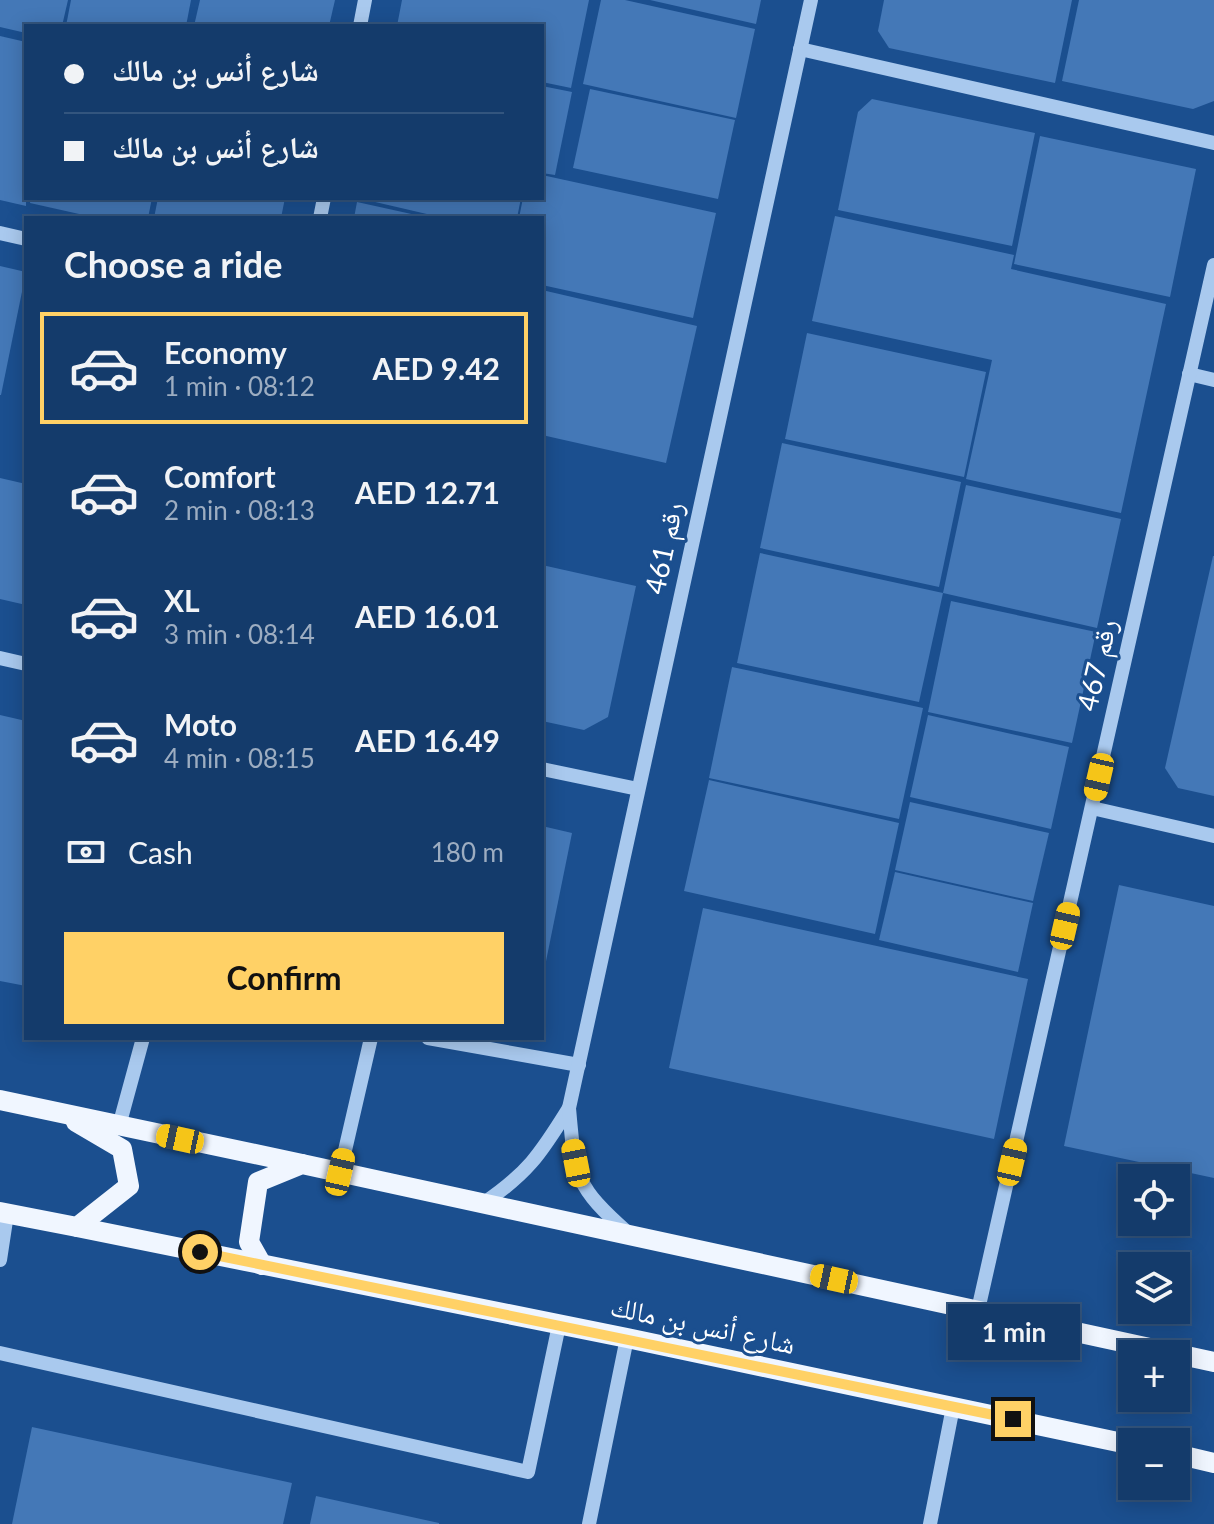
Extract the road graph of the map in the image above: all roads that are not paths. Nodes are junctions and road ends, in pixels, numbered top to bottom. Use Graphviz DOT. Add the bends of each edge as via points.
graph roads {
  1 [pos="365,0"];
  2 [pos="811,0"];
  3 [pos="360,24"];
  4 [pos="800,49"];
  5 [pos="1214,143"];
  6 [pos="0,233"];
  7 [pos="24,239"];
  8 [pos="1214,265"];
  9 [pos="1189,374"];
  10 [pos="1214,380"];
  11 [pos="0,658"];
  12 [pos="24,664"];
  13 [pos="544,769"];
  14 [pos="638,789"];
  15 [pos="1092,808"];
  16 [pos="1214,836"];
  17 [pos="142,1040"];
  18 [pos="371,1040"];
  19 [pos="439,1040"];
  20 [pos="579,1065"];
  21 [pos="0,1100"];
  22 [pos="569,1108"];
  23 [pos="61,1113"];
  24 [pos="119,1126"];
  25 [pos="302,1164"];
  26 [pos="340,1172"];
  27 [pos="481,1205"];
  28 [pos="4,1213"];
  29 [pos="77,1227"];
  30 [pos="631,1235"];
  31 [pos="0,1260"];
  32 [pos="262,1265"];
  33 [pos="978,1310"];
  34 [pos="559,1325"];
  35 [pos="627,1338"];
  36 [pos="0,1353"];
  37 [pos="1214,1362"];
  38 [pos="953,1407"];
  39 [pos="1118,1442"];
  40 [pos="1190,1457"];
  41 [pos="1214,1463"];
  42 [pos="589,1524"];
  43 [pos="930,1524"];
  1 -- 3 [label="street"];
  2 -- 4 [label="street, رقم 461"];
  4 -- 5 [label="street"];
  4 -- 14 [label="street, رقم 461"];
  6 -- 7 [label="street"];
  8 -- 9 [label="street, رقم 467"];
  9 -- 10 [label="street"];
  9 -- 15 [label="street, رقم 467"];
  11 -- 12 [label="street"];
  13 -- 14 [label="street"];
  14 -- 20 [label="street, رقم 461"];
  15 -- 16 [label="street"];
  15 -- 33 [label="street, رقم 467"];
  17 -- 24 [label="street"];
  18 -- 26 [label="street"];
  19 -- 20 [label="street"];
  20 -- 22 [label="street, رقم 461"];
  21 -- 23 [label="main road"];
  22 -- 27 [label="street" via="536,1161"];
  22 -- 30 [label="street" via="579,1182"];
  23 -- 24 [label="main road"];
  23 -- 29 [label="main road" via="122,1149 129,1186"];
  24 -- 25 [label="main road"];
  25 -- 26 [label="main road"];
  25 -- 32 [label="main road" via="258,1182 249,1242"];
  26 -- 27 [label="main road"];
  27 -- 30 [label="main road"];
  28 -- 29 [label="main road, شارع أنس بن مالك"];
  28 -- 31 [label="street"];
  29 -- 32 [label="main road, شارع أنس بن مالك"];
  30 -- 33 [label="main road"];
  32 -- 34 [label="main road, شارع أنس بن مالك"];
  33 -- 37 [label="main road"];
  34 -- 35 [label="main road, شارع أنس بن مالك"];
  34 -- 36 [label="street" via="528,1472"];
  35 -- 38 [label="main road, شارع أنس بن مالك"];
  35 -- 42 [label="street"];
  38 -- 39 [label="main road, شارع أنس بن مالك"];
  38 -- 43 [label="street"];
  40 -- 41 [label="main road"];
}
